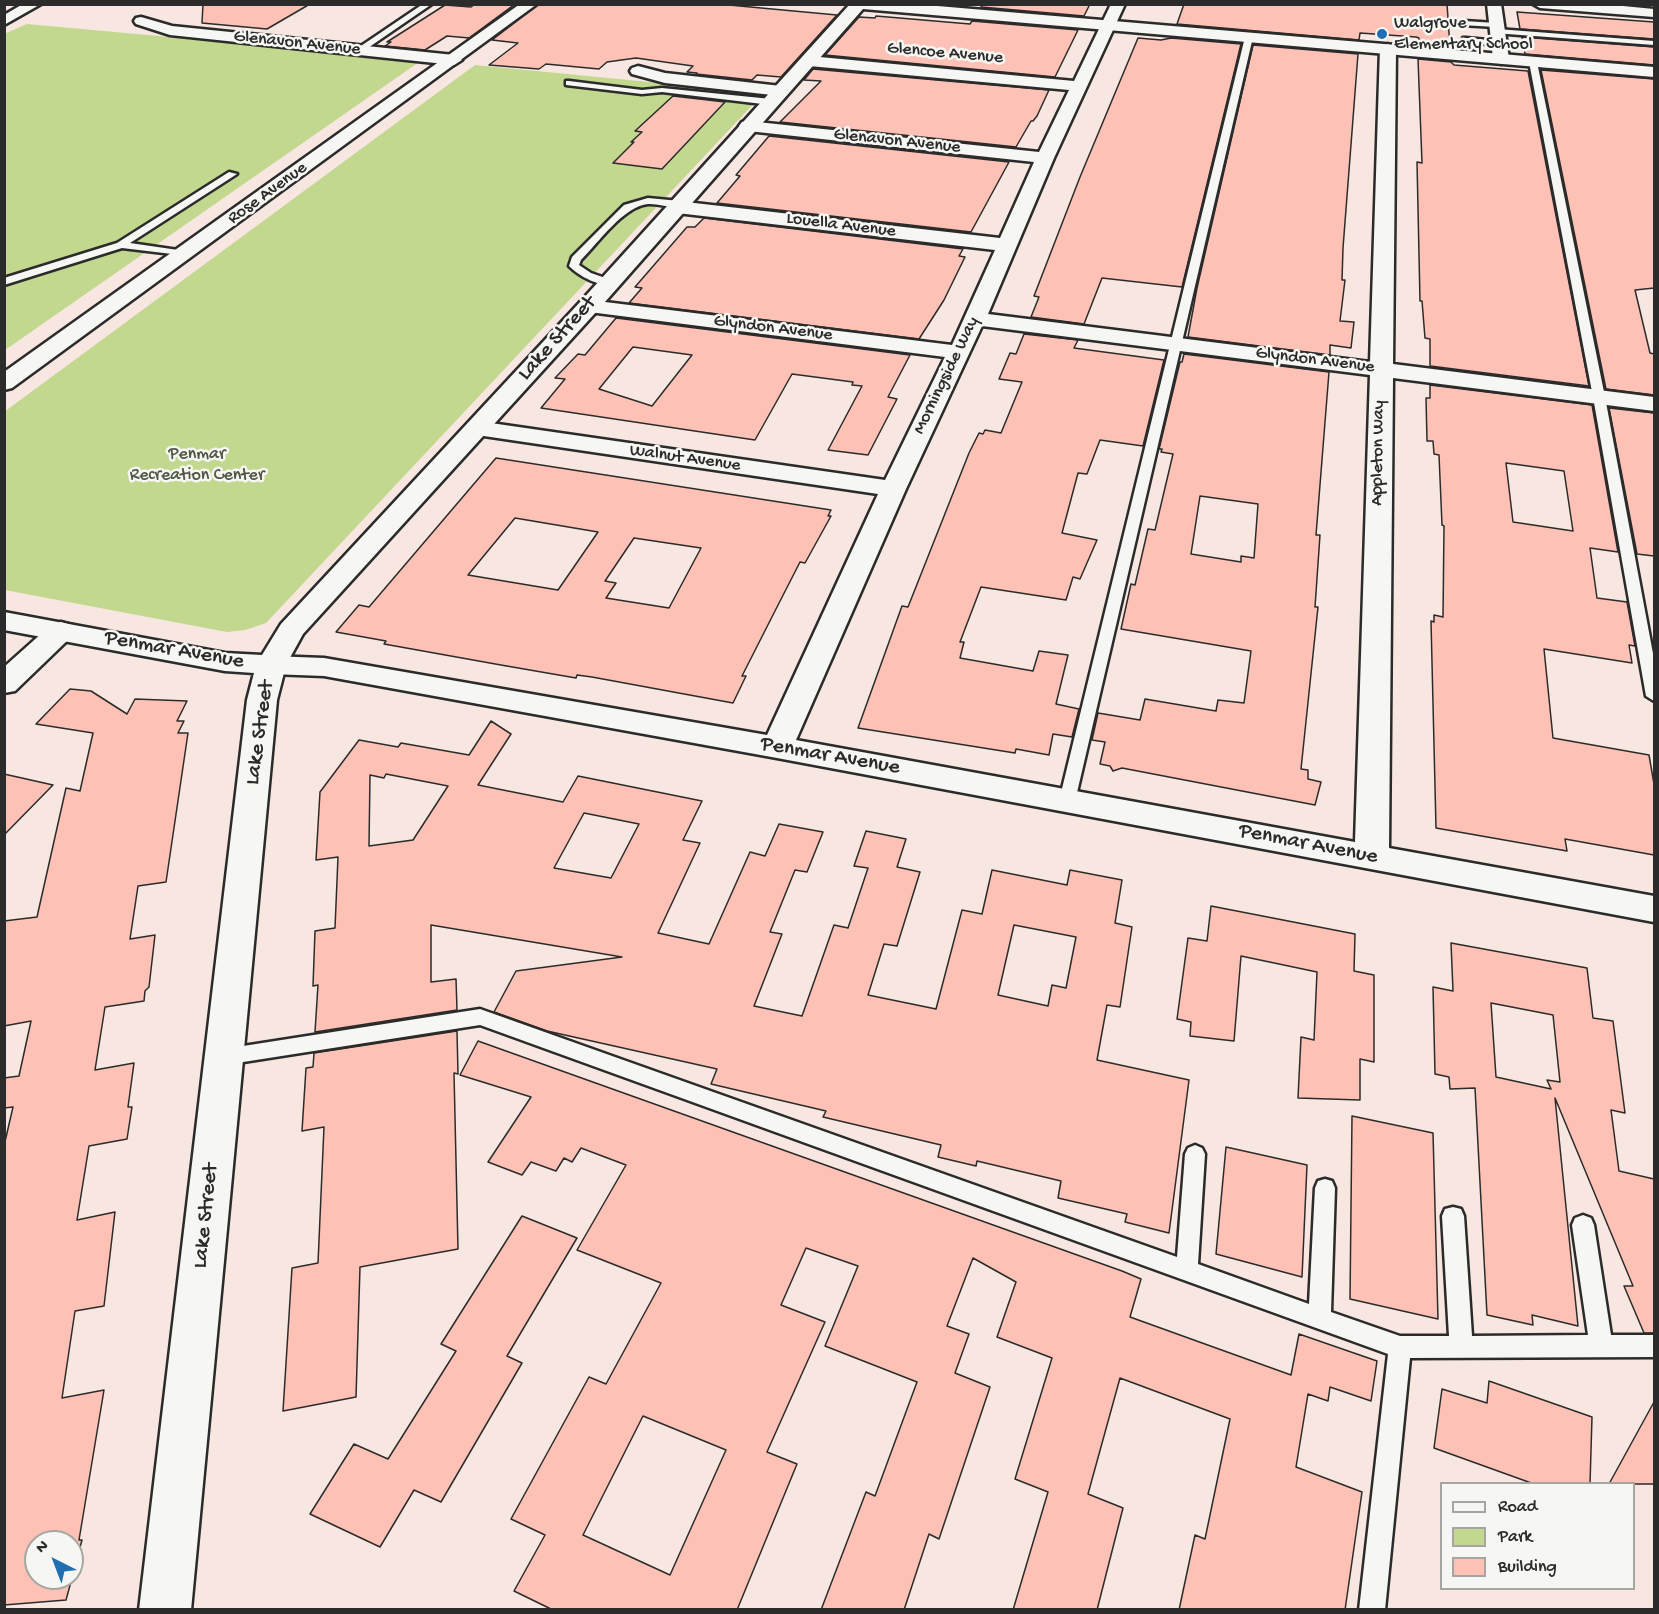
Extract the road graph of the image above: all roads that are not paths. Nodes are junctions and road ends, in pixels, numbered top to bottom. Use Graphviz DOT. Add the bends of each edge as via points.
graph roads {
  1 [pos="34,4"];
  2 [pos="429,4"];
  3 [pos="530,4"];
  4 [pos="1494,4"];
  5 [pos="1540,4"];
  6 [pos="858,5"];
  7 [pos="1654,13"];
  8 [pos="1114,15"];
  9 [pos="4,21"];
  10 [pos="141,21"];
  11 [pos="1464,22"];
  12 [pos="1249,37"];
  13 [pos="1498,39"];
  14 [pos="1466,40"];
  15 [pos="1654,43"];
  16 [pos="359,50"];
  17 [pos="1388,50"];
  18 [pos="454,60"];
  19 [pos="809,61"];
  20 [pos="1533,62"];
  21 [pos="638,71"];
  22 [pos="1654,72"];
  23 [pos="569,83"];
  24 [pos="1079,86"];
  25 [pos="776,96"];
  26 [pos="748,126"];
  27 [pos="1045,158"];
  28 [pos="232,174"];
  29 [pos="678,206"];
  30 [pos="121,245"];
  31 [pos="1006,245"];
  32 [pos="185,254"];
  33 [pos="4,282"];
  34 [pos="610,283"];
  35 [pos="589,306"];
  36 [pos="975,319"];
  37 [pos="1176,344"];
  38 [pos="957,352"];
  39 [pos="1380,370"];
  40 [pos="4,383"];
  41 [pos="1599,397"];
  42 [pos="1654,404"];
  43 [pos="477,428"];
  44 [pos="893,489"];
  45 [pos="4,621"];
  46 [pos="62,631"];
  47 [pos="271,665"];
  48 [pos="4,684"];
  49 [pos="1654,696"];
  50 [pos="777,747"];
  51 [pos="1067,801"];
  52 [pos="1372,857"];
  53 [pos="1654,909"];
  54 [pos="224,1057"];
  55 [pos="1195,1154"];
  56 [pos="1325,1188"];
  57 [pos="1453,1216"];
  58 [pos="1583,1225"];
  59 [pos="1186,1270"];
  60 [pos="1320,1318"];
  61 [pos="1601,1346"];
  62 [pos="1654,1346"];
  63 [pos="1400,1347"];
  64 [pos="1461,1347"];
  65 [pos="165,1610"];
  66 [pos="1372,1610"];
  1 -- 9 [label="street"];
  2 -- 16 [label="lane"];
  3 -- 18 [label="street, Rose Avenue"];
  4 -- 13 [label="street"];
  5 -- 7 [label="street"];
  6 -- 8 [label="street"];
  6 -- 19 [label="street, Lake Street"];
  8 -- 12 [label="street"];
  8 -- 24 [label="street, Morningside Way"];
  10 -- 16 [label="street, Glenavon Avenue" via="170,30"];
  11 -- 13 [label="lane"];
  12 -- 17 [label="street"];
  12 -- 37 [label="lane"];
  13 -- 14 [label="lane"];
  13 -- 15 [label="lane"];
  13 -- 17 [label="street"];
  13 -- 20 [label="street"];
  16 -- 18 [label="street, Glenavon Avenue"];
  17 -- 39 [label="street, Appleton Way"];
  18 -- 32 [label="street, Rose Avenue"];
  19 -- 24 [label="street, Glencoe Avenue"];
  19 -- 25 [label="street, Lake Street"];
  20 -- 22 [label="street"];
  20 -- 41 [label="lane"];
  21 -- 25 [label="street"];
  23 -- 25 [label="lane" via="642,92"];
  24 -- 27 [label="street, Morningside Way"];
  25 -- 26 [label="street, Lake Street"];
  26 -- 27 [label="street, Glenavon Avenue"];
  26 -- 29 [label="street, Lake Street"];
  27 -- 31 [label="street, Morningside Way"];
  28 -- 30 [label="lane"];
  29 -- 31 [label="street, Louella Avenue"];
  29 -- 34 [label="street, Lake Street"];
  29 -- 34 [label="lane" via="648,201 627,207 576,259 574,266 579,271"];
  30 -- 32 [label="lane"];
  30 -- 33 [label="lane"];
  31 -- 36 [label="street, Morningside Way"];
  32 -- 40 [label="street, Rose Avenue"];
  34 -- 35 [label="street, Lake Street"];
  35 -- 38 [label="street, Glyndon Avenue"];
  35 -- 43 [label="street, Lake Street"];
  36 -- 37 [label="street, Glyndon Avenue"];
  36 -- 38 [label="street, Morningside Way"];
  37 -- 39 [label="street, Glyndon Avenue"];
  37 -- 51 [label="lane"];
  38 -- 44 [label="street, Morningside Way"];
  39 -- 41 [label="street, Glyndon Avenue"];
  39 -- 52 [label="street, Appleton Way"];
  41 -- 42 [label="street, Glyndon Avenue"];
  41 -- 49 [label="lane"];
  43 -- 44 [label="street, Walnut Avenue"];
  43 -- 47 [label="street, Lake Street" via="291,630"];
  44 -- 50 [label="street, Morningside Way"];
  45 -- 46 [label="street, Penmar Avenue"];
  46 -- 47 [label="street, Penmar Avenue" via="225,663"];
  46 -- 48 [label="street"];
  47 -- 50 [label="street, Penmar Avenue" via="324,667"];
  47 -- 54 [label="street, Lake Street" via="262,700"];
  50 -- 51 [label="street, Penmar Avenue"];
  51 -- 52 [label="street, Penmar Avenue"];
  52 -- 53 [label="street, Penmar Avenue"];
  54 -- 59 [label="lane" via="480,1017"];
  54 -- 65 [label="street, Lake Street"];
  55 -- 59 [label="lane"];
  56 -- 60 [label="lane"];
  57 -- 64 [label="lane"];
  58 -- 61 [label="lane"];
  59 -- 60 [label="lane"];
  60 -- 63 [label="lane"];
  61 -- 62 [label="lane"];
  61 -- 64 [label="lane"];
  63 -- 64 [label="lane"];
  63 -- 66 [label="lane"];
}
